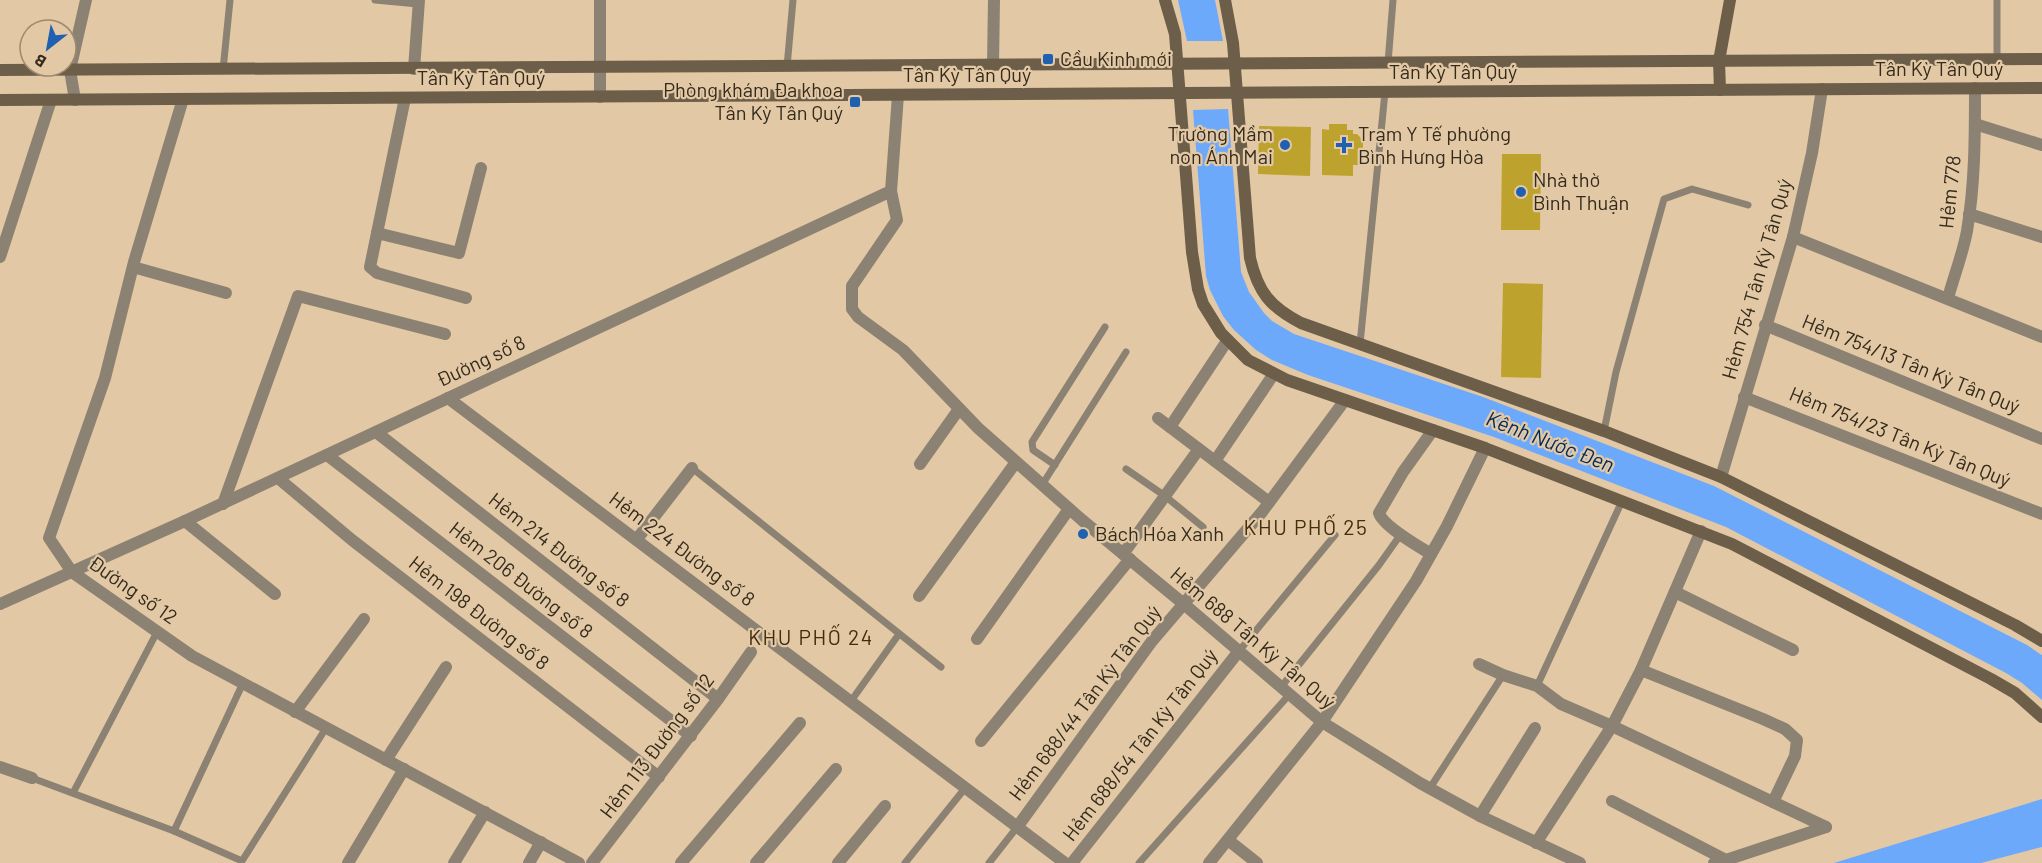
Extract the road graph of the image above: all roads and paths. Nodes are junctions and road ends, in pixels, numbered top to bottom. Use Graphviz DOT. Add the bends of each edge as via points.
graph roads {
  1 [pos="86,0"];
  2 [pos="230,0"];
  3 [pos="375,0"];
  4 [pos="600,0"];
  5 [pos="793,0"];
  6 [pos="994,0"];
  7 [pos="1165,0"];
  8 [pos="1225,0"];
  9 [pos="1393,0"];
  10 [pos="1730,0"];
  11 [pos="1997,0"];
  12 [pos="419,2"];
  13 [pos="78,35"];
  14 [pos="1997,59"];
  15 [pos="2042,59"];
  16 [pos="1719,61"];
  17 [pos="1388,63"];
  18 [pos="1178,64"];
  19 [pos="1235,64"];
  20 [pos="993,65"];
  21 [pos="787,67"];
  22 [pos="599,68"];
  23 [pos="414,69"];
  24 [pos="0,70"];
  25 [pos="18,70"];
  26 [pos="78,70"];
  27 [pos="223,70"];
  28 [pos="71,78"];
  29 [pos="1975,88"];
  30 [pos="2042,88"];
  31 [pos="1822,89"];
  32 [pos="1720,90"];
  33 [pos="1385,92"];
  34 [pos="1180,93"];
  35 [pos="1237,93"];
  36 [pos="898,95"];
  37 [pos="600,97"];
  38 [pos="405,98"];
  39 [pos="183,99"];
  40 [pos="0,100"];
  41 [pos="51,100"];
  42 [pos="75,100"];
  43 [pos="1975,124"];
  44 [pos="2042,146"];
  45 [pos="481,168"];
  46 [pos="891,191"];
  47 [pos="1748,205"];
  48 [pos="1970,214"];
  49 [pos="377,233"];
  50 [pos="1793,237"];
  51 [pos="2042,237"];
  52 [pos="0,257"];
  53 [pos="133,267"];
  54 [pos="226,293"];
  55 [pos="466,298"];
  56 [pos="1948,298"];
  57 [pos="1765,326"];
  58 [pos="1105,327"];
  59 [pos="445,334"];
  60 [pos="2042,337"];
  61 [pos="1227,340"];
  62 [pos="1360,344"];
  63 [pos="1126,352"];
  64 [pos="1273,375"];
  65 [pos="1744,397"];
  66 [pos="448,398"];
  67 [pos="1345,400"];
  68 [pos="959,409"];
  69 [pos="1158,418"];
  70 [pos="1170,427"];
  71 [pos="1433,430"];
  72 [pos="1604,431"];
  73 [pos="376,432"];
  74 [pos="2042,439"];
  75 [pos="1485,448"];
  76 [pos="1199,449"];
  77 [pos="327,455"];
  78 [pos="1215,461"];
  79 [pos="1016,462"];
  80 [pos="920,464"];
  81 [pos="1055,465"];
  82 [pos="692,468"];
  83 [pos="1126,469"];
  84 [pos="1721,477"];
  85 [pos="278,478"];
  86 [pos="1042,485"];
  87 [pos="1165,496"];
  88 [pos="1622,501"];
  89 [pos="1269,502"];
  90 [pos="223,504"];
  91 [pos="1069,509"];
  92 [pos="2042,514"];
  93 [pos="184,521"];
  94 [pos="1203,527"];
  95 [pos="1701,531"];
  96 [pos="1401,534"];
  97 [pos="1335,535"];
  98 [pos="637,539"];
  99 [pos="1431,554"];
  100 [pos="1126,556"];
  101 [pos="72,572"];
  102 [pos="1675,592"];
  103 [pos="275,594"];
  104 [pos="919,597"];
  105 [pos="0,604"];
  106 [pos="1185,604"];
  107 [pos="364,619"];
  108 [pos="158,632"];
  109 [pos="899,634"];
  110 [pos="977,639"];
  111 [pos="2042,641"];
  112 [pos="1793,650"];
  113 [pos="1239,651"];
  114 [pos="751,652"];
  115 [pos="1479,664"];
  116 [pos="446,667"];
  117 [pos="941,667"];
  118 [pos="1641,670"];
  119 [pos="1503,675"];
  120 [pos="243,683"];
  121 [pos="1537,686"];
  122 [pos="1285,691"];
  123 [pos="718,699"];
  124 [pos="851,701"];
  125 [pos="296,712"];
  126 [pos="2042,717"];
  127 [pos="1322,722"];
  128 [pos="800,723"];
  129 [pos="1612,726"];
  130 [pos="326,728"];
  131 [pos="1535,728"];
  132 [pos="691,736"];
  133 [pos="981,741"];
  134 [pos="386,760"];
  135 [pos="0,766"];
  136 [pos="836,768"];
  137 [pos="404,769"];
  138 [pos="659,777"];
  139 [pos="32,778"];
  140 [pos="966,787"];
  141 [pos="1430,788"];
  142 [pos="73,793"];
  143 [pos="1612,801"];
  144 [pos="1773,802"];
  145 [pos="885,806"];
  146 [pos="485,812"];
  147 [pos="1480,816"];
  148 [pos="1018,826"];
  149 [pos="174,831"];
  150 [pos="1228,840"];
  151 [pos="541,842"];
  152 [pos="1536,843"];
  153 [pos="1720,861"];
  154 [pos="348,863"];
  155 [pos="454,863"];
  156 [pos="529,863"];
  157 [pos="579,863"];
  158 [pos="592,863"];
  159 [pos="681,863"];
  160 [pos="756,863"];
  161 [pos="838,863"];
  162 [pos="905,863"];
  163 [pos="989,863"];
  164 [pos="1065,863"];
  165 [pos="1072,863"];
  166 [pos="1139,863"];
  167 [pos="1209,863"];
  168 [pos="1257,863"];
  169 [pos="1580,863"];
  1 -- 13 [label="street"];
  2 -- 27 [label="lane"];
  3 -- 12 [label="lane"];
  4 -- 22 [label="street"];
  5 -- 21 [label="lane"];
  6 -- 20 [label="street"];
  7 -- 18 [label="main road" via="1173,23"];
  8 -- 19 [label="main road"];
  9 -- 17 [label="lane"];
  10 -- 16 [label="main road"];
  11 -- 14 [label="lane"];
  12 -- 23 [label="street"];
  14 -- 15 [label="main road, Tân Kỳ Tân Quý"];
  14 -- 16 [label="main road, Tân Kỳ Tân Quý"];
  16 -- 17 [label="main road, Tân Kỳ Tân Quý"];
  16 -- 32 [label="main road"];
  17 -- 19 [label="main road, Tân Kỳ Tân Quý"];
  18 -- 19 [label="main road, Tân Kỳ Tân Quý"];
  18 -- 20 [label="main road, Tân Kỳ Tân Quý"];
  18 -- 34 [label="main road"];
  19 -- 35 [label="main road"];
  20 -- 21 [label="main road, Tân Kỳ Tân Quý"];
  21 -- 22 [label="main road, Tân Kỳ Tân Quý"];
  22 -- 23 [label="main road, Tân Kỳ Tân Quý"];
  22 -- 37 [label="street"];
  23 -- 27 [label="main road, Tân Kỳ Tân Quý"];
  24 -- 25 [label="main road, Tân Kỳ Tân Quý"];
  26 -- 27 [label="main road, Tân Kỳ Tân Quý"];
  28 -- 42 [label="street"];
  29 -- 30 [label="main road, Tân Kỳ Tân Quý"];
  29 -- 31 [label="main road, Tân Kỳ Tân Quý"];
  29 -- 43 [label="street, Hẻm 778"];
  31 -- 32 [label="main road, Tân Kỳ Tân Quý"];
  31 -- 50 [label="street, Hẻm 754 Tân Kỳ Tân Quý"];
  32 -- 33 [label="main road, Tân Kỳ Tân Quý"];
  33 -- 35 [label="main road, Tân Kỳ Tân Quý"];
  33 -- 62 [label="lane"];
  34 -- 35 [label="main road, Tân Kỳ Tân Quý"];
  34 -- 36 [label="main road, Tân Kỳ Tân Quý"];
  34 -- 61 [label="main road" via="1196,281 1203,304"];
  35 -- 62 [label="main road" via="1250,258 1257,282 1270,302 1290,317"];
  36 -- 37 [label="main road, Tân Kỳ Tân Quý"];
  36 -- 46 [label="street"];
  37 -- 38 [label="main road, Tân Kỳ Tân Quý"];
  38 -- 39 [label="main road, Tân Kỳ Tân Quý"];
  38 -- 49 [label="street"];
  39 -- 42 [label="main road, Tân Kỳ Tân Quý"];
  39 -- 53 [label="street, Đường số 12"];
  40 -- 41 [label="main road, Tân Kỳ Tân Quý"];
  41 -- 42 [label="main road, Tân Kỳ Tân Quý"];
  41 -- 52 [label="street"];
  43 -- 44 [label="street"];
  43 -- 48 [label="street, Hẻm 778"];
  45 -- 49 [label="street" via="459,253"];
  46 -- 66 [label="street, Đường số 8"];
  46 -- 68 [label="street, Hẻm 688 Tân Kỳ Tân Quý" via="897,220 852,286 852,309 903,350"];
  47 -- 72 [label="lane" via="1692,189 1664,199 1616,372"];
  48 -- 51 [label="street"];
  48 -- 56 [label="street, Hẻm 778"];
  49 -- 55 [label="street" via="372,270"];
  50 -- 56 [label="street"];
  50 -- 57 [label="street, Hẻm 754 Tân Kỳ Tân Quý"];
  53 -- 54 [label="street"];
  53 -- 101 [label="street, Đường số 12" via="105,378 49,538"];
  56 -- 60 [label="street"];
  57 -- 65 [label="street, Hẻm 754 Tân Kỳ Tân Quý"];
  57 -- 74 [label="street, Hẻm 754/13 Tân Kỳ Tân Quý"];
  58 -- 81 [label="lane" via="1032,442 1033,450"];
  59 -- 90 [label="street" via="298,296"];
  61 -- 64 [label="main road" via="1248,360"];
  61 -- 70 [label="street"];
  62 -- 72 [label="main road"];
  63 -- 81 [label="lane"];
  64 -- 67 [label="main road"];
  64 -- 78 [label="street"];
  65 -- 84 [label="street, Hẻm 754 Tân Kỳ Tân Quý"];
  65 -- 92 [label="street, Hẻm 754/23 Tân Kỳ Tân Quý"];
  66 -- 73 [label="street, Đường số 8"];
  66 -- 98 [label="street, Hẻm 224 Đường số 8"];
  67 -- 71 [label="main road"];
  67 -- 89 [label="street, Hẻm 688/44 Tân Kỳ Tân Quý"];
  68 -- 79 [label="street, Hẻm 688 Tân Kỳ Tân Quý"];
  68 -- 80 [label="street"];
  69 -- 70 [label="street"];
  70 -- 76 [label="street"];
  71 -- 75 [label="main road"];
  71 -- 96 [label="street" via="1380,508 1382,519"];
  72 -- 84 [label="main road"];
  73 -- 77 [label="street, Đường số 8"];
  73 -- 123 [label="street, Hẻm 214 Đường số 8"];
  75 -- 88 [label="main road"];
  75 -- 99 [label="street"];
  76 -- 78 [label="street"];
  76 -- 87 [label="street"];
  77 -- 85 [label="street, Đường số 8"];
  77 -- 132 [label="street, Hẻm 206 Đường số 8"];
  78 -- 89 [label="street"];
  79 -- 86 [label="street, Hẻm 688 Tân Kỳ Tân Quý"];
  79 -- 104 [label="street"];
  81 -- 86 [label="lane"];
  82 -- 98 [label="street"];
  82 -- 109 [label="lane"];
  83 -- 87 [label="lane"];
  84 -- 111 [label="main road"];
  85 -- 90 [label="street, Đường số 8"];
  85 -- 138 [label="street, Hẻm 198 Đường số 8" via="352,540"];
  86 -- 91 [label="street, Hẻm 688 Tân Kỳ Tân Quý"];
  87 -- 94 [label="lane"];
  87 -- 100 [label="street"];
  88 -- 95 [label="main road"];
  88 -- 121 [label="lane"];
  89 -- 106 [label="street, Hẻm 688/44 Tân Kỳ Tân Quý"];
  90 -- 93 [label="street, Đường số 8"];
  91 -- 100 [label="street, Hẻm 688 Tân Kỳ Tân Quý"];
  91 -- 110 [label="street"];
  93 -- 101 [label="street, Đường số 8"];
  93 -- 103 [label="street"];
  95 -- 102 [label="street"];
  95 -- 126 [label="main road" via="1978,671 2015,693"];
  96 -- 99 [label="street"];
  96 -- 122 [label="lane"];
  97 -- 113 [label="lane"];
  98 -- 124 [label="street, Hẻm 224 Đường số 8"];
  99 -- 127 [label="street"];
  100 -- 106 [label="street, Hẻm 688 Tân Kỳ Tân Quý"];
  100 -- 133 [label="street"];
  101 -- 105 [label="street, Đường số 8"];
  101 -- 108 [label="street, Đường số 12"];
  102 -- 112 [label="street"];
  102 -- 118 [label="street"];
  106 -- 113 [label="street, Hẻm 688 Tân Kỳ Tân Quý"];
  106 -- 148 [label="street, Hẻm 688/44 Tân Kỳ Tân Quý" via="1152,641"];
  107 -- 125 [label="street"];
  108 -- 120 [label="street, Đường số 12" via="192,656"];
  108 -- 142 [label="lane"];
  109 -- 117 [label="lane"];
  109 -- 124 [label="lane"];
  113 -- 122 [label="street, Hẻm 688 Tân Kỳ Tân Quý"];
  113 -- 165 [label="street, Hẻm 688/54 Tân Kỳ Tân Quý"];
  114 -- 123 [label="street, Hẻm 113 Đường số 12"];
  115 -- 119 [label="street"];
  116 -- 134 [label="street"];
  118 -- 129 [label="street"];
  118 -- 144 [label="street" via="1792,734 1797,740 1795,756"];
  119 -- 121 [label="street"];
  119 -- 141 [label="lane"];
  120 -- 125 [label="street, Đường số 12"];
  120 -- 149 [label="lane"];
  121 -- 129 [label="street" via="1561,704"];
  122 -- 127 [label="street, Hẻm 688 Tân Kỳ Tân Quý"];
  122 -- 166 [label="lane"];
  123 -- 132 [label="street, Hẻm 113 Đường số 12"];
  124 -- 140 [label="street, Hẻm 224 Đường số 8"];
  125 -- 130 [label="street, Đường số 12"];
  127 -- 141 [label="street, Hẻm 688 Tân Kỳ Tân Quý"];
  127 -- 150 [label="street"];
  128 -- 159 [label="street"];
  129 -- 144 [label="street"];
  129 -- 152 [label="street"];
  130 -- 134 [label="street, Đường số 12"];
  130 -- 149 [label="lane" via="242,861"];
  131 -- 147 [label="street"];
  132 -- 138 [label="street, Hẻm 113 Đường số 12"];
  134 -- 137 [label="street, Đường số 12"];
  135 -- 139 [label="street"];
  136 -- 160 [label="street"];
  137 -- 146 [label="street, Đường số 12"];
  137 -- 154 [label="street"];
  138 -- 158 [label="street, Hẻm 113 Đường số 12"];
  139 -- 142 [label="lane"];
  140 -- 148 [label="street, Hẻm 224 Đường số 8"];
  140 -- 162 [label="lane"];
  141 -- 147 [label="street, Hẻm 688 Tân Kỳ Tân Quý"];
  142 -- 149 [label="lane"];
  143 -- 153 [label="street"];
  144 -- 153 [label="street" via="1826,827"];
  145 -- 161 [label="street"];
  146 -- 151 [label="street, Đường số 12"];
  146 -- 155 [label="street"];
  147 -- 152 [label="street, Hẻm 688 Tân Kỳ Tân Quý"];
  148 -- 163 [label="lane"];
  148 -- 164 [label="street, Hẻm 224 Đường số 8"];
  150 -- 167 [label="street"];
  150 -- 168 [label="street"];
  151 -- 156 [label="street"];
  151 -- 157 [label="street, Đường số 12"];
  152 -- 169 [label="street, Hẻm 688 Tân Kỳ Tân Quý"];
}
